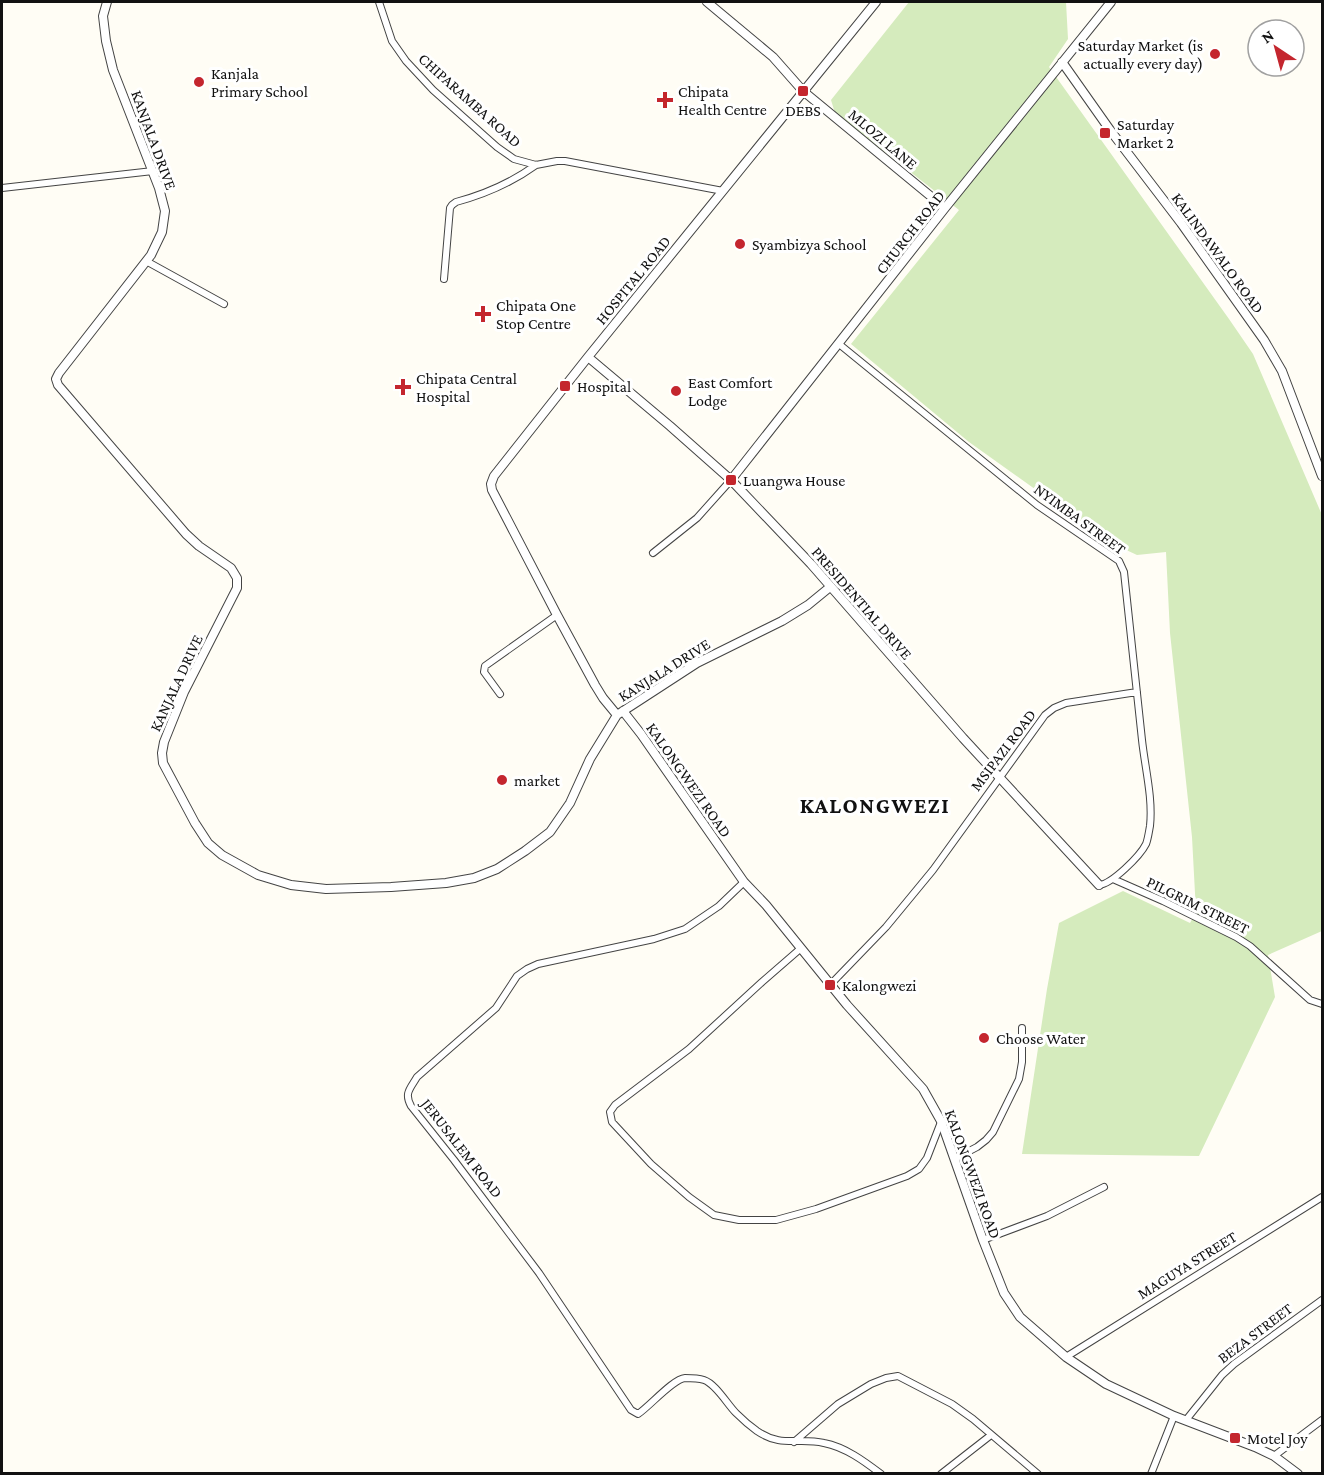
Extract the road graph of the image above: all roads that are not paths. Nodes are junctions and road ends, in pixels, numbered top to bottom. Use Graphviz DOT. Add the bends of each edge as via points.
graph roads {
  1 [pos="107,2"];
  2 [pos="379,2"];
  3 [pos="707,2"];
  4 [pos="876,2"];
  5 [pos="1111,2"];
  6 [pos="1062,62"];
  7 [pos="803,91"];
  8 [pos="536,165"];
  9 [pos="153,171"];
  10 [pos="2,188"];
  11 [pos="723,191"];
  12 [pos="945,208"];
  13 [pos="146,261"];
  14 [pos="444,279"];
  15 [pos="224,304"];
  16 [pos="839,344"];
  17 [pos="588,357"];
  18 [pos="1323,476"];
  19 [pos="731,480"];
  20 [pos="653,553"];
  21 [pos="830,587"];
  22 [pos="557,615"];
  23 [pos="1137,692"];
  24 [pos="500,694"];
  25 [pos="620,713"];
  26 [pos="999,777"];
  27 [pos="1113,879"];
  28 [pos="744,882"];
  29 [pos="1099,885"];
  30 [pos="800,949"];
  31 [pos="830,986"];
  32 [pos="1323,1004"];
  33 [pos="1022,1028"];
  34 [pos="941,1121"];
  35 [pos="954,1159"];
  36 [pos="1104,1187"];
  37 [pos="1323,1197"];
  38 [pos="983,1240"];
  39 [pos="1323,1300"];
  40 [pos="1066,1357"];
  41 [pos="1174,1416"];
  42 [pos="1186,1420"];
  43 [pos="1323,1420"];
  44 [pos="991,1435"];
  45 [pos="794,1442"];
  46 [pos="1274,1456"];
  47 [pos="1154,1472"];
  48 [pos="880,1473"];
  49 [pos="941,1473"];
  50 [pos="1038,1473"];
  51 [pos="1298,1473"];
  1 -- 9 [label="street, KANJALA DRIVE" via="103,16 113,70"];
  2 -- 8 [label="street, CHIPARAMBA ROAD" via="392,41 433,90 497,147 514,159"];
  3 -- 7 [label="street, MLOZI LANE" via="773,57"];
  4 -- 7 [label="street, HOSPITAL ROAD"];
  5 -- 6 [label="street, CHURCH ROAD"];
  6 -- 12 [label="street, CHURCH ROAD"];
  6 -- 18 [label="street, KALINDAWALO ROAD" via="1264,340 1282,370"];
  7 -- 11 [label="street, HOSPITAL ROAD"];
  7 -- 12 [label="street, MLOZI LANE"];
  8 -- 11 [label="street, CHIPARAMBA ROAD" via="565,161"];
  8 -- 14 [label="street" via="503,186 452,205"];
  9 -- 10 [label="street"];
  9 -- 13 [label="street, KANJALA DRIVE" via="165,211 162,231"];
  11 -- 17 [label="street, HOSPITAL ROAD"];
  12 -- 16 [label="street, CHURCH ROAD"];
  13 -- 15 [label="street"];
  13 -- 25 [label="street, KANJALA DRIVE" via="56,379 186,534 231,568 237,578 237,588 184,692 162,753 163,763 208,843 258,876 291,885 326,889 392,887 474,878 497,869 550,832"];
  16 -- 19 [label="street, CHURCH ROAD"];
  16 -- 23 [label="street, NYIMBA STREET" via="1037,505 1119,561 1124,572"];
  17 -- 19 [label="street, PRESIDENTIAL DRIVE"];
  17 -- 22 [label="street, HOSPITAL ROAD" via="490,484"];
  19 -- 20 [label="street" via="697,518"];
  19 -- 21 [label="street, PRESIDENTIAL DRIVE"];
  21 -- 25 [label="street, KANJALA DRIVE" via="782,621 698,663"];
  21 -- 26 [label="street, PRESIDENTIAL DRIVE"];
  22 -- 24 [label="street" via="485,666 484,672"];
  22 -- 25 [label="street, HOSPITAL ROAD" via="603,698"];
  23 -- 26 [label="street, MSIPAZI ROAD" via="1054,708"];
  23 -- 27 [label="street, NYIMBA STREET" via="1150,825 1147,843"];
  25 -- 28 [label="street, KALONGWEZI ROAD" via="641,734"];
  26 -- 29 [label="street, PRESIDENTIAL DRIVE"];
  26 -- 31 [label="street, MSIPAZI ROAD" via="909,901"];
  27 -- 29 [label="street, NYIMBA STREET"];
  27 -- 32 [label="street, PILGRIM STREET" via="1236,937 1310,1000"];
  28 -- 30 [label="street, KALONGWEZI ROAD"];
  28 -- 45 [label="street, JERUSALEM ROAD" via="685,929 527,969 517,976 496,1008 417,1077 407,1099 539,1273 631,1410 638,1414 678,1379 705,1380 757,1431 779,1441"];
  30 -- 31 [label="street, KALONGWEZI ROAD"];
  30 -- 34 [label="street" via="689,1048 615,1104 610,1112 612,1122 651,1164 714,1215 776,1220 816,1209 919,1169"];
  31 -- 34 [label="street, KALONGWEZI ROAD" via="923,1089"];
  33 -- 35 [label="street" via="1018,1079 993,1132 977,1147"];
  34 -- 35 [label="street, KALONGWEZI ROAD"];
  35 -- 38 [label="street, KALONGWEZI ROAD"];
  36 -- 38 [label="street" via="1047,1216"];
  37 -- 40 [label="street, MAGUYA STREET"];
  38 -- 40 [label="street, KALONGWEZI ROAD" via="1011,1305"];
  39 -- 42 [label="street, BEZA STREET" via="1234,1364"];
  40 -- 41 [label="street, KALONGWEZI ROAD" via="1107,1384"];
  41 -- 42 [label="street, KALONGWEZI ROAD"];
  41 -- 47 [label="street"];
  42 -- 46 [label="street, KALONGWEZI ROAD"];
  43 -- 46 [label="street"];
  44 -- 45 [label="street" via="952,1404 893,1376 838,1404"];
  44 -- 49 [label="street"];
  44 -- 50 [label="street"];
  45 -- 48 [label="street" via="825,1443 863,1460"];
  46 -- 51 [label="street, KALONGWEZI ROAD"];
}
